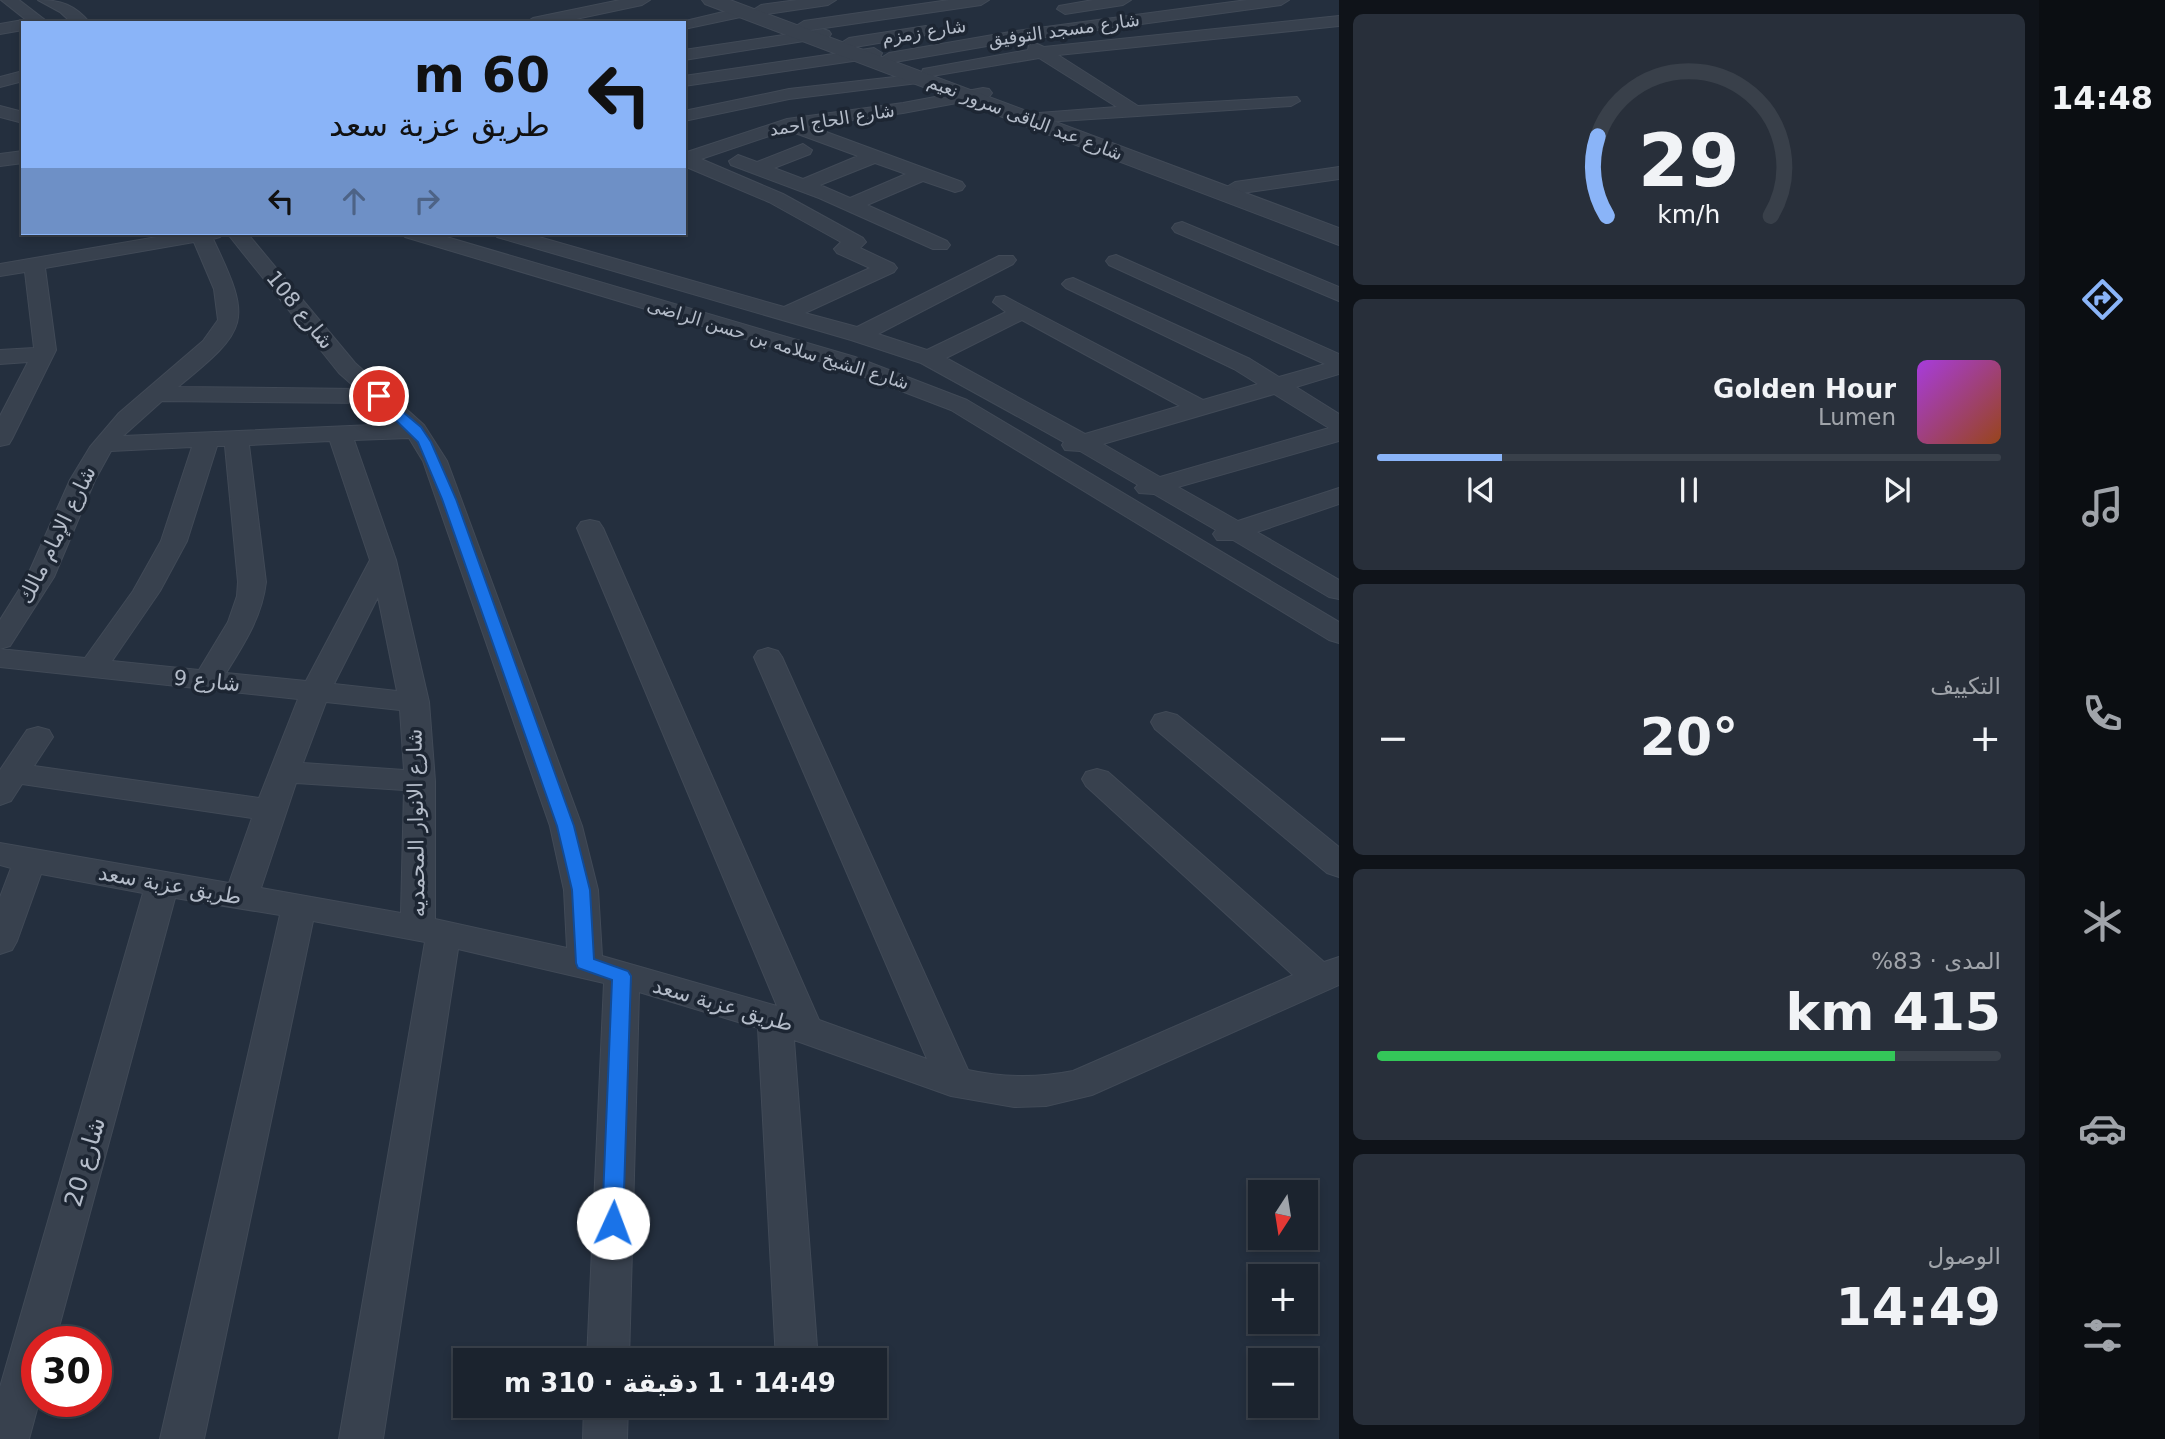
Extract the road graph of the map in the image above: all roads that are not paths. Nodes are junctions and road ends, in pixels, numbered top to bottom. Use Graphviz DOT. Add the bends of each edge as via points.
graph roads {
  1 [pos="9,0"];
  2 [pos="46,0"];
  3 [pos="642,0"];
  4 [pos="712,0"];
  5 [pos="828,0"];
  6 [pos="981,0"];
  7 [pos="1123,0"];
  8 [pos="1281,0"];
  9 [pos="746,8"];
  10 [pos="1055,11"];
  11 [pos="37,21"];
  12 [pos="80,21"];
  13 [pos="542,21"];
  14 [pos="1339,21"];
  15 [pos="686,23"];
  16 [pos="21,25"];
  17 [pos="945,28"];
  18 [pos="0,29"];
  19 [pos="812,32"];
  20 [pos="1016,36"];
  21 [pos="868,52"];
  22 [pos="1042,52"];
  23 [pos="686,55"];
  24 [pos="16,66"];
  25 [pos="923,76"];
  26 [pos="686,81"];
  27 [pos="4,89"];
  28 [pos="977,95"];
  29 [pos="1291,101"];
  30 [pos="1132,109"];
  31 [pos="0,111"];
  32 [pos="686,116"];
  33 [pos="21,117"];
  34 [pos="1045,117"];
  35 [pos="787,124"];
  36 [pos="708,150"];
  37 [pos="803,150"];
  38 [pos="875,156"];
  39 [pos="21,157"];
  40 [pos="686,158"];
  41 [pos="0,160"];
  42 [pos="686,160"];
  43 [pos="758,168"];
  44 [pos="1339,173"];
  45 [pos="923,174"];
  46 [pos="804,185"];
  47 [pos="955,186"];
  48 [pos="1235,188"];
  49 [pos="850,205"];
  50 [pos="1339,227"];
  51 [pos="1182,228"];
  52 [pos="201,235"];
  53 [pos="207,235"];
  54 [pos="239,235"];
  55 [pos="419,235"];
  56 [pos="511,235"];
  57 [pos="1339,237"];
  58 [pos="1006,260"];
  59 [pos="1116,261"];
  60 [pos="34,264"];
  61 [pos="887,268"];
  62 [pos="0,270"];
  63 [pos="1073,284"];
  64 [pos="1339,295"];
  65 [pos="785,314"];
  66 [pos="859,335"];
  67 [pos="44,354"];
  68 [pos="0,357"];
  69 [pos="929,358"];
  70 [pos="1339,362"];
  71 [pos="1339,367"];
  72 [pos="1280,385"];
  73 [pos="153,394"];
  74 [pos="11,396"];
  75 [pos="379,396"];
  76 [pos="1202,409"];
  77 [pos="1339,424"];
  78 [pos="416,430"];
  79 [pos="339,433"];
  80 [pos="1339,433"];
  81 [pos="236,438"];
  82 [pos="0,439"];
  83 [pos="207,439"];
  84 [pos="1083,442"];
  85 [pos="104,444"];
  86 [pos="1042,453"];
  87 [pos="1159,485"];
  88 [pos="1114,497"];
  89 [pos="1337,499"];
  90 [pos="590,528"];
  91 [pos="1237,530"];
  92 [pos="1192,544"];
  93 [pos="383,560"];
  94 [pos="1339,591"];
  95 [pos="1339,634"];
  96 [pos="0,640"];
  97 [pos="768,657"];
  98 [pos="0,658"];
  99 [pos="93,668"];
  100 [pos="206,681"];
  101 [pos="315,693"];
  102 [pos="414,702"];
  103 [pos="1166,722"];
  104 [pos="38,737"];
  105 [pos="284,772"];
  106 [pos="1097,779"];
  107 [pos="420,781"];
  108 [pos="7,783"];
  109 [pos="271,810"];
  110 [pos="15,858"];
  111 [pos="1339,865"];
  112 [pos="162,884"];
  113 [pos="241,898"];
  114 [pos="299,907"];
  115 [pos="430,932"];
  116 [pos="0,942"];
  117 [pos="585,963"];
  118 [pos="1330,975"];
  119 [pos="622,976"];
  120 [pos="790,1024"];
  121 [pos="955,1082"];
  122 [pos="608,1348"];
  123 [pos="797,1348"];
  124 [pos="606,1418"];
  125 [pos="7,1439"];
  126 [pos="182,1439"];
  127 [pos="361,1439"];
  128 [pos="605,1439"];
  1 -- 11 [label="street"];
  2 -- 12 [label="street"];
  3 -- 13 [label="street"];
  4 -- 9 [label="street, شارع عبد الباقى سرور نعيم"];
  5 -- 9 [label="street"];
  6 -- 19 [label="street"];
  7 -- 10 [label="street"];
  8 -- 20 [label="street, شارع مسجد التوفيق"];
  9 -- 15 [label="street"];
  9 -- 19 [label="street, شارع عبد الباقى سرور نعيم"];
  14 -- 22 [label="street"];
  16 -- 18 [label="street"];
  17 -- 21 [label="street, شارع زمزم"];
  19 -- 21 [label="street, شارع عبد الباقى سرور نعيم"];
  19 -- 23 [label="street"];
  20 -- 21 [label="street, شارع مسجد التوفيق"];
  20 -- 22 [label="street"];
  21 -- 25 [label="street, شارع عبد الباقى سرور نعيم"];
  21 -- 26 [label="street"];
  22 -- 25 [label="street"];
  22 -- 30 [label="street"];
  24 -- 27 [label="street"];
  25 -- 28 [label="street, شارع عبد الباقى سرور نعيم"];
  25 -- 32 [label="street" via="789,94"];
  28 -- 34 [label="street, شارع عبد الباقى سرور نعيم"];
  28 -- 35 [label="street, شارع الحاج احمد"];
  28 -- 57 [label="street, شارع عبد الباقى سرور نعيم"];
  29 -- 30 [label="street"];
  30 -- 34 [label="street"];
  31 -- 33 [label="street"];
  34 -- 48 [label="street, شارع عبد الباقى سرور نعيم"];
  35 -- 36 [label="street, شارع الحاج احمد"];
  35 -- 38 [label="street"];
  36 -- 40 [label="street, شارع الحاج احمد"];
  36 -- 43 [label="street"];
  37 -- 43 [label="street"];
  38 -- 45 [label="street"];
  38 -- 46 [label="street"];
  39 -- 41 [label="street"];
  42 -- 61 [label="street" via="790,205 856,242 844,249"];
  43 -- 46 [label="street"];
  44 -- 48 [label="street"];
  45 -- 47 [label="street"];
  45 -- 49 [label="street"];
  46 -- 49 [label="street"];
  48 -- 50 [label="street, شارع عبد الباقى سرور نعيم"];
  49 -- 61 [label="street" via="946,242"];
  51 -- 64 [label="street"];
  52 -- 60 [label="street"];
  53 -- 73 [label="street, شارع الإمام مالك" via="229,302 229,318 217,341"];
  54 -- 75 [label="street, شارع 108" via="347,368"];
  55 -- 86 [label="street, شارع الشيخ سلامه بن حسن الراضى" via="911,384 959,405"];
  56 -- 65 [label="street, شارع الشيخ سلامه بن حسن الراضى"];
  58 -- 66 [label="street"];
  59 -- 70 [label="street"];
  60 -- 62 [label="street"];
  60 -- 67 [label="street"];
  61 -- 65 [label="street"];
  63 -- 72 [label="street"];
  65 -- 66 [label="street, شارع الشيخ سلامه بن حسن الراضى"];
  66 -- 69 [label="street, شارع الشيخ سلامه بن حسن الراضى"];
  67 -- 68 [label="street"];
  67 -- 74 [label="street"];
  69 -- 76 [label="street" via="1013,307"];
  69 -- 84 [label="street, شارع الشيخ سلامه بن حسن الراضى"];
  71 -- 72 [label="street"];
  72 -- 76 [label="street"];
  72 -- 77 [label="street"];
  73 -- 75 [label="street"];
  73 -- 85 [label="street, شارع الإمام مالك"];
  74 -- 82 [label="street"];
  75 -- 78 [label="street, شارع 108"];
  76 -- 84 [label="street"];
  78 -- 79 [label="street"];
  78 -- 117 [label="street, شارع 108" via="435,461 566,826 581,890"];
  79 -- 81 [label="street"];
  79 -- 93 [label="street, شارع الانوار المحمديه"];
  80 -- 87 [label="street"];
  81 -- 83 [label="street"];
  81 -- 100 [label="street" via="251,601 245,620"];
  83 -- 85 [label="street"];
  83 -- 99 [label="street" via="170,550"];
  84 -- 86 [label="street"];
  84 -- 87 [label="street, شارع الشيخ سلامه بن حسن الراضى"];
  85 -- 96 [label="street, شارع الإمام مالك" via="69,504 40,578"];
  86 -- 88 [label="street, شارع الشيخ سلامه بن حسن الراضى"];
  87 -- 88 [label="street"];
  87 -- 91 [label="street, شارع الشيخ سلامه بن حسن الراضى"];
  88 -- 92 [label="street, شارع الشيخ سلامه بن حسن الراضى"];
  89 -- 91 [label="street"];
  90 -- 120 [label="street"];
  91 -- 92 [label="street"];
  91 -- 94 [label="street, شارع الشيخ سلامه بن حسن الراضى"];
  92 -- 95 [label="street, شارع الشيخ سلامه بن حسن الراضى"];
  93 -- 101 [label="street"];
  93 -- 102 [label="street, شارع الانوار المحمديه"];
  97 -- 121 [label="street"];
  98 -- 99 [label="street, شارع 9"];
  99 -- 100 [label="street, شارع 9"];
  100 -- 101 [label="street, شارع 9"];
  101 -- 102 [label="street, شارع 9"];
  101 -- 105 [label="street"];
  102 -- 107 [label="street, شارع الانوار المحمديه"];
  103 -- 111 [label="street"];
  104 -- 108 [label="street"];
  105 -- 107 [label="street"];
  105 -- 109 [label="street"];
  106 -- 118 [label="street"];
  107 -- 115 [label="street, شارع الانوار المحمديه"];
  108 -- 109 [label="street"];
  109 -- 113 [label="street"];
  110 -- 112 [label="street, طريق عزبة سعد"];
  110 -- 116 [label="street"];
  112 -- 113 [label="street, طريق عزبة سعد"];
  112 -- 125 [label="street, شارع 20"];
  113 -- 114 [label="street, طريق عزبة سعد"];
  114 -- 115 [label="street, طريق عزبة سعد"];
  114 -- 126 [label="street"];
  115 -- 117 [label="street, طريق عزبة سعد"];
  115 -- 127 [label="street, شارع الانوار المحمديه"];
  117 -- 119 [label="street, طريق عزبة سعد"];
  118 -- 121 [label="street, طريق عزبة سعد" via="1056,1092 1005,1094"];
  119 -- 120 [label="street, طريق عزبة سعد"];
  119 -- 122 [label="street"];
  120 -- 121 [label="street, طريق عزبة سعد"];
  120 -- 123 [label="street"];
  124 -- 128 [label="street"];
}
